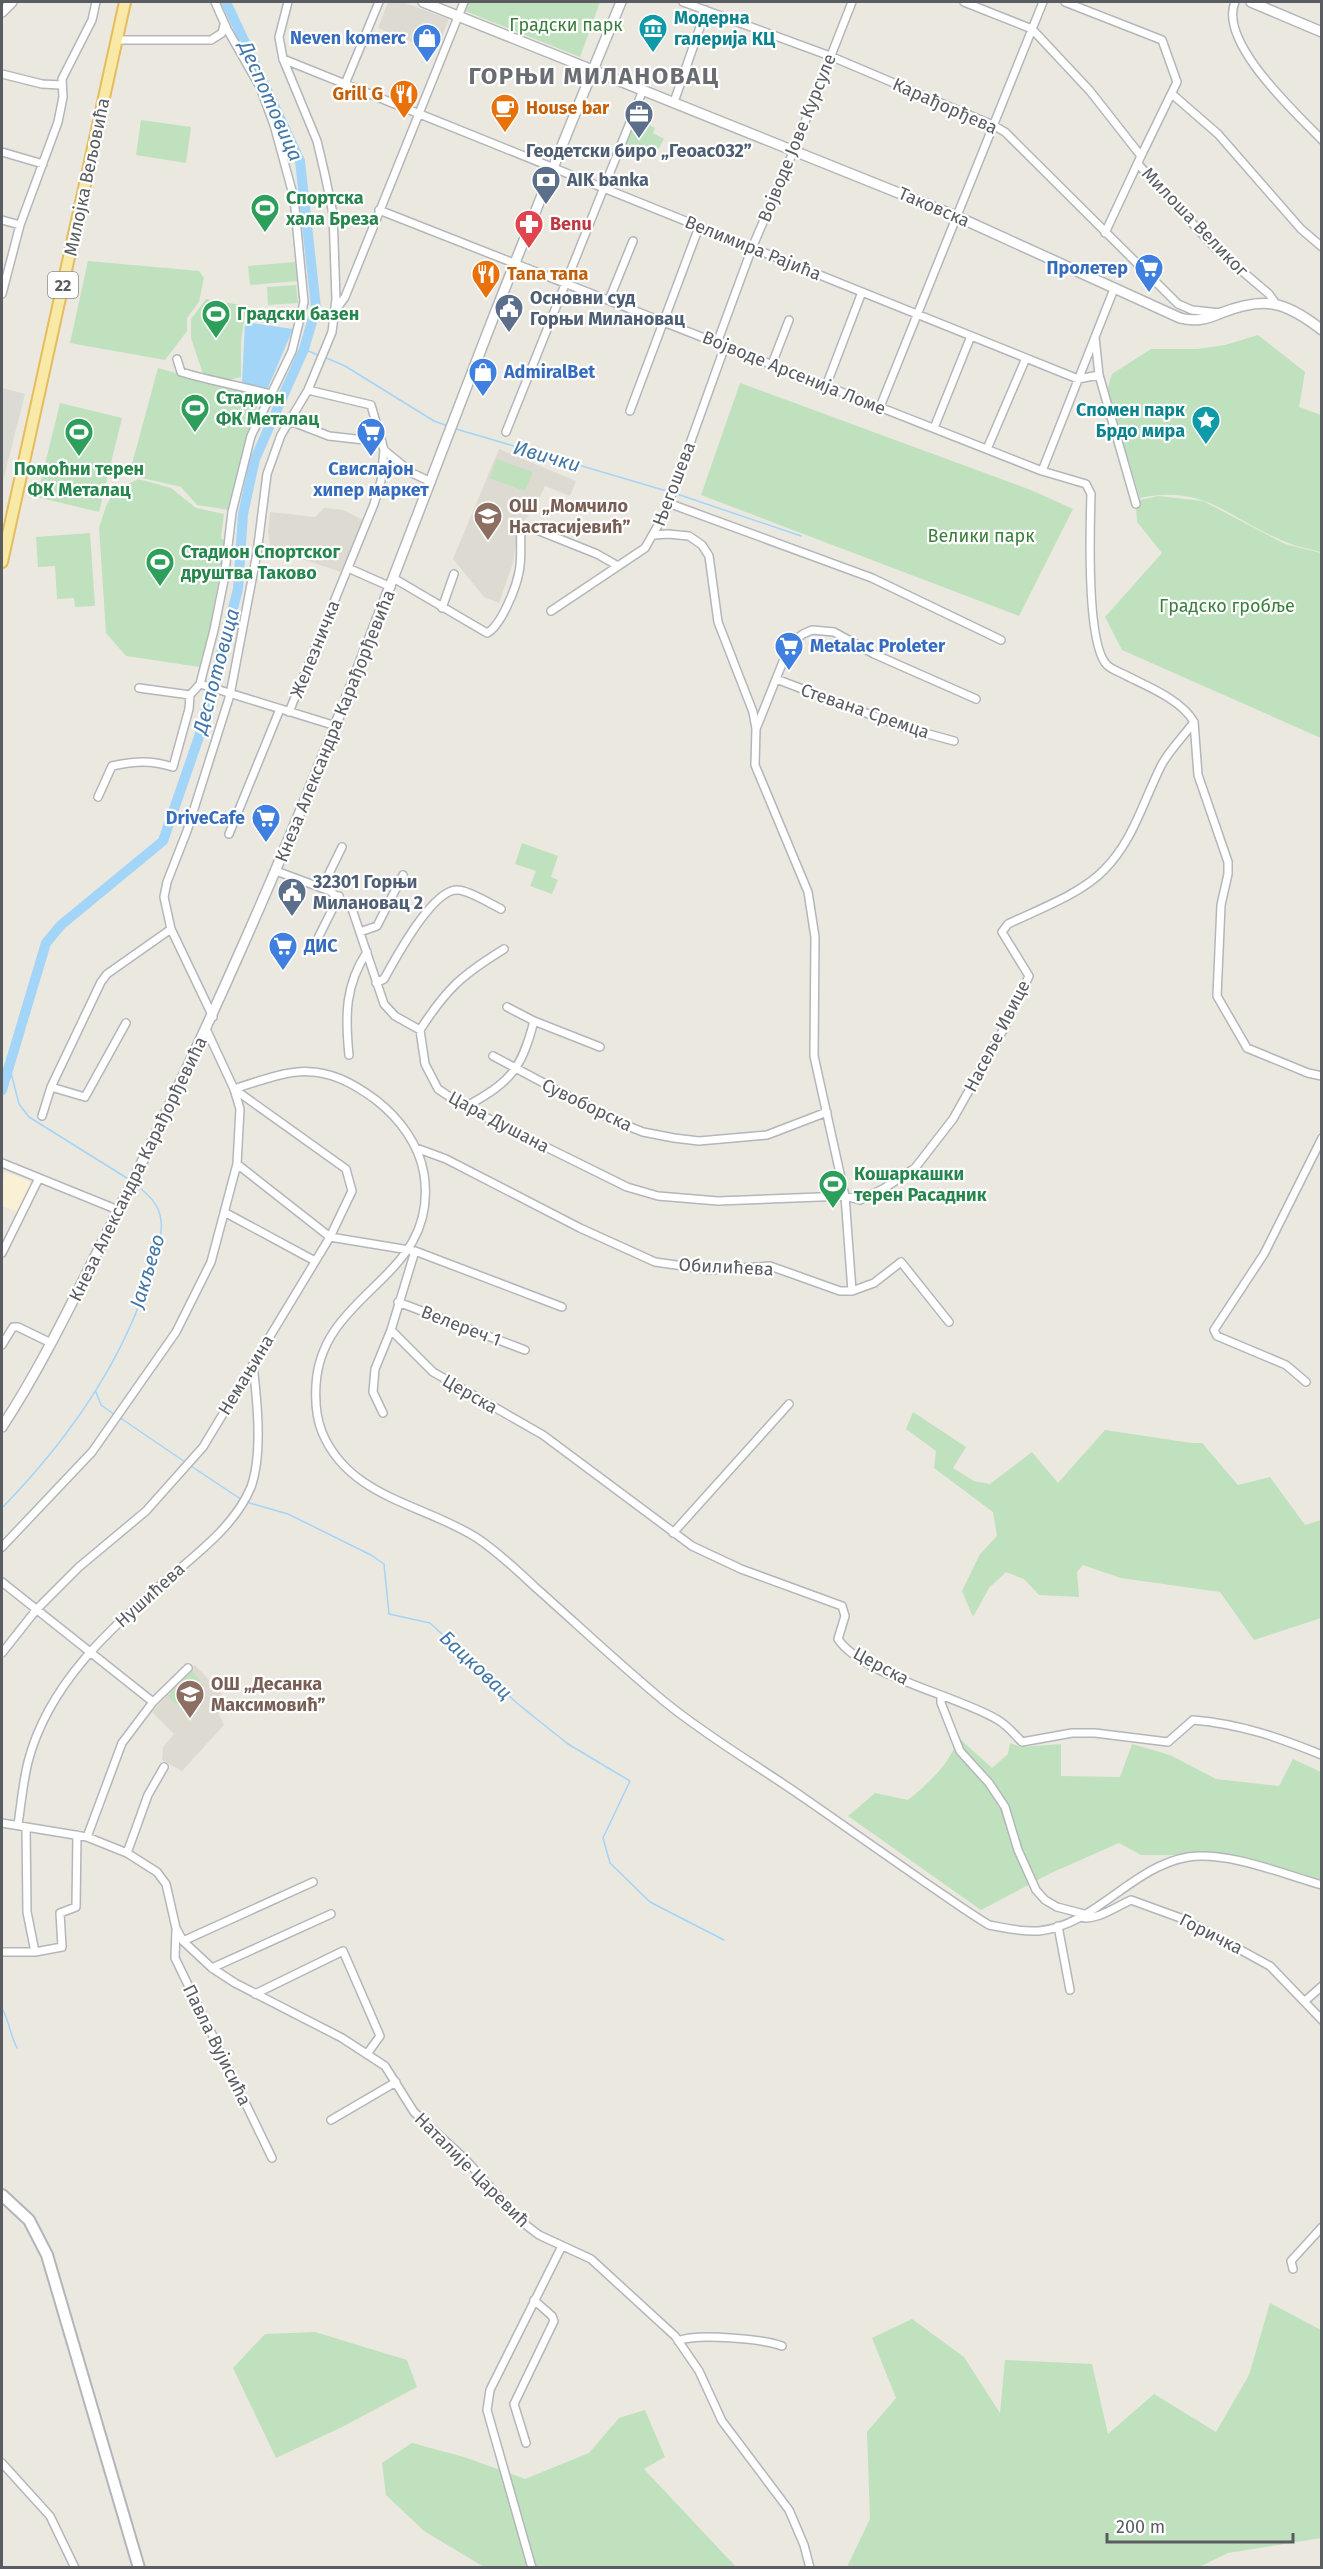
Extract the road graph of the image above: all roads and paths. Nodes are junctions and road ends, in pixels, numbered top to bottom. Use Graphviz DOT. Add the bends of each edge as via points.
graph roads {
  1 [pos="12,2"];
  2 [pos="96,2"];
  3 [pos="125,2"];
  4 [pos="133,2"];
  5 [pos="215,2"];
  6 [pos="288,2"];
  7 [pos="378,2"];
  8 [pos="423,2"];
  9 [pos="464,2"];
  10 [pos="621,2"];
  11 [pos="683,2"];
  12 [pos="852,2"];
  13 [pos="964,2"];
  14 [pos="1043,2"];
  15 [pos="1065,2"];
  16 [pos="1235,2"];
  17 [pos="1251,2"];
  18 [pos="706,10"];
  19 [pos="2,12"];
  20 [pos="458,15"];
  21 [pos="122,20"];
  22 [pos="224,25"];
  23 [pos="1032,29"];
  24 [pos="1322,32"];
  25 [pos="117,40"];
  26 [pos="830,56"];
  27 [pos="283,59"];
  28 [pos="593,69"];
  29 [pos="2,74"];
  30 [pos="345,84"];
  31 [pos="62,85"];
  32 [pos="643,90"];
  33 [pos="1172,94"];
  34 [pos="674,102"];
  35 [pos="418,113"];
  36 [pos="993,125"];
  37 [pos="1322,140"];
  38 [pos="794,150"];
  39 [pos="2,152"];
  40 [pos="1141,156"];
  41 [pos="44,164"];
  42 [pos="1138,164"];
  43 [pos="553,168"];
  44 [pos="602,188"];
  45 [pos="379,210"];
  46 [pos="956,216"];
  47 [pos="2,220"];
  48 [pos="20,225"];
  49 [pos="699,227"];
  50 [pos="1105,233"];
  51 [pos="633,241"];
  52 [pos="1322,247"];
  53 [pos="752,248"];
  54 [pos="515,263"];
  55 [pos="566,283"];
  56 [pos="1114,289"];
  57 [pos="862,292"];
  58 [pos="2,294"];
  59 [pos="609,300"];
  60 [pos="1276,304"];
  61 [pos="335,311"];
  62 [pos="1222,313"];
  63 [pos="916,314"];
  64 [pos="789,320"];
  65 [pos="664,322"];
  66 [pos="1322,330"];
  67 [pos="1095,334"];
  68 [pos="971,336"];
  69 [pos="721,344"];
  70 [pos="1026,358"];
  71 [pos="177,359"];
  72 [pos="772,364"];
  73 [pos="1099,375"];
  74 [pos="1078,379"];
  75 [pos="826,386"];
  76 [pos="308,390"];
  77 [pos="271,394"];
  78 [pos="880,407"];
  79 [pos="630,411"];
  80 [pos="290,422"];
  81 [pos="934,428"];
  82 [pos="506,432"];
  83 [pos="383,446"];
  84 [pos="987,449"];
  85 [pos="1042,471"];
  86 [pos="431,482"];
  87 [pos="669,500"];
  88 [pos="1136,504"];
  89 [pos="654,535"];
  90 [pos="2,562"];
  91 [pos="618,566"];
  92 [pos="348,568"];
  93 [pos="454,574"];
  94 [pos="393,583"];
  95 [pos="442,608"];
  96 [pos="551,611"];
  97 [pos="1001,640"];
  98 [pos="776,679"];
  99 [pos="202,685"];
  100 [pos="139,688"];
  101 [pos="226,693"];
  102 [pos="190,695"];
  103 [pos="976,699"];
  104 [pos="280,709"];
  105 [pos="289,712"];
  106 [pos="1194,722"];
  107 [pos="336,726"];
  108 [pos="756,729"];
  109 [pos="954,741"];
  110 [pos="98,797"];
  111 [pos="229,834"];
  112 [pos="342,847"];
  113 [pos="276,871"];
  114 [pos="403,875"];
  115 [pos="322,888"];
  116 [pos="339,896"];
  117 [pos="501,909"];
  118 [pos="171,929"];
  119 [pos="360,932"];
  120 [pos="313,948"];
  121 [pos="504,949"];
  122 [pos="367,952"];
  123 [pos="376,983"];
  124 [pos="507,1007"];
  125 [pos="213,1017"];
  126 [pos="534,1021"];
  127 [pos="126,1023"];
  128 [pos="420,1030"];
  129 [pos="207,1031"];
  130 [pos="600,1047"];
  131 [pos="349,1055"];
  132 [pos="493,1056"];
  133 [pos="517,1069"];
  134 [pos="1322,1076"];
  135 [pos="51,1087"];
  136 [pos="234,1089"];
  137 [pos="465,1107"];
  138 [pos="827,1112"];
  139 [pos="42,1116"];
  140 [pos="1322,1138"];
  141 [pos="416,1148"];
  142 [pos="2,1163"];
  143 [pos="237,1164"];
  144 [pos="39,1178"];
  145 [pos="845,1196"];
  146 [pos="118,1210"];
  147 [pos="226,1213"];
  148 [pos="330,1237"];
  149 [pos="412,1250"];
  150 [pos="2,1253"];
  151 [pos="315,1261"];
  152 [pos="852,1291"];
  153 [pos="398,1302"];
  154 [pos="562,1307"];
  155 [pos="949,1322"];
  156 [pos="391,1330"];
  157 [pos="51,1343"];
  158 [pos="2,1346"];
  159 [pos="525,1350"];
  160 [pos="253,1364"];
  161 [pos="1306,1382"];
  162 [pos="789,1404"];
  163 [pos="383,1413"];
  164 [pos="2,1427"];
  165 [pos="674,1533"];
  166 [pos="2,1547"];
  167 [pos="2,1582"];
  168 [pos="36,1610"];
  169 [pos="2,1653"];
  170 [pos="88,1653"];
  171 [pos="188,1668"];
  172 [pos="941,1696"];
  173 [pos="153,1702"];
  174 [pos="1322,1755"];
  175 [pos="164,1767"];
  176 [pos="2,1823"];
  177 [pos="22,1826"];
  178 [pos="77,1835"];
  179 [pos="87,1837"];
  180 [pos="127,1854"];
  181 [pos="313,1882"];
  182 [pos="1322,1885"];
  183 [pos="331,1914"];
  184 [pos="1082,1916"];
  185 [pos="1058,1926"];
  186 [pos="176,1928"];
  187 [pos="183,1941"];
  188 [pos="2,1952"];
  189 [pos="35,1952"];
  190 [pos="212,1968"];
  191 [pos="1322,1986"];
  192 [pos="1070,1990"];
  193 [pos="255,1994"];
  194 [pos="1305,2001"];
  195 [pos="1322,2020"];
  196 [pos="367,2054"];
  197 [pos="396,2082"];
  198 [pos="331,2120"];
  199 [pos="272,2158"];
  200 [pos="2,2195"];
  201 [pos="1322,2227"];
  202 [pos="561,2246"];
  203 [pos="1293,2269"];
  204 [pos="534,2300"];
  205 [pos="678,2341"];
  206 [pos="782,2346"];
  207 [pos="526,2444"];
  208 [pos="2,2463"];
  209 [pos="75,2568"];
  210 [pos="139,2568"];
  211 [pos="532,2568"];
  212 [pos="810,2568"];
  1 -- 19 [label="street"];
  2 -- 31 [label="street" via="92,20"];
  3 -- 21 [label="main road, Милојка Вељовића / 22"];
  4 -- 21 [label="main road"];
  5 -- 22 [label="street"];
  6 -- 27 [label="street" via="279,37"];
  7 -- 30 [label="street"];
  8 -- 20 [label="street, Таковска"];
  9 -- 20 [label="street"];
  10 -- 28 [label="street, Кнеза Александра Карађорђевића"];
  11 -- 18 [label="street, Карађорђева"];
  12 -- 26 [label="street, Војводе Јове Курсуле"];
  13 -- 23 [label="street, Милоша Великог"];
  14 -- 23 [label="street"];
  15 -- 33 [label="street" via="1162,40 1177,82"];
  16 -- 37 [label="street" via="1234,22 1252,64"];
  17 -- 24 [label="street"];
  18 -- 26 [label="street, Карађорђева"];
  18 -- 34 [label="street"];
  20 -- 28 [label="street, Таковска"];
  20 -- 35 [label="street"];
  21 -- 25 [label="main road, Милојка Вељовића / 22"];
  22 -- 25 [label="street" via="222,33 211,39"];
  22 -- 77 [label="street" via="268,106 294,198 304,302 292,351"];
  23 -- 36 [label="street"];
  23 -- 40 [label="street, Милоша Великог" via="1090,91"];
  25 -- 90 [label="main road, Милојка Вељовића / 22"];
  26 -- 36 [label="street, Карађорђева"];
  26 -- 38 [label="street, Војводе Јове Курсуле"];
  27 -- 30 [label="street, Велимира Рајића"];
  27 -- 61 [label="street" via="317,141 326,176 333,214"];
  28 -- 32 [label="street, Таковска"];
  28 -- 43 [label="street, Кнеза Александра Карађорђевића"];
  29 -- 31 [label="street"];
  30 -- 35 [label="street, Велимира Рајића"];
  31 -- 41 [label="street" via="62,106"];
  32 -- 34 [label="street, Таковска"];
  32 -- 44 [label="street"];
  33 -- 40 [label="street"];
  33 -- 52 [label="street" via="1218,134 1301,229"];
  34 -- 38 [label="street, Таковска"];
  35 -- 43 [label="street, Велимира Рајића"];
  35 -- 45 [label="street"];
  36 -- 46 [label="street"];
  36 -- 50 [label="street, Карађорђева" via="1005,132"];
  38 -- 46 [label="street, Таковска"];
  38 -- 53 [label="street, Војводе Јове Курсуле"];
  39 -- 41 [label="street"];
  40 -- 42 [label="street, Милоша Великог"];
  41 -- 48 [label="street"];
  42 -- 50 [label="street"];
  42 -- 60 [label="street, Милоша Великог" via="1216,249"];
  43 -- 44 [label="street, Велимира Рајића"];
  43 -- 54 [label="street, Кнеза Александра Карађорђевића"];
  44 -- 49 [label="street, Велимира Рајића"];
  44 -- 55 [label="street"];
  45 -- 54 [label="street, Војводе Арсенија Ломе"];
  45 -- 61 [label="street" via="345,297"];
  46 -- 56 [label="street, Таковска"];
  46 -- 63 [label="street"];
  47 -- 48 [label="street"];
  48 -- 58 [label="street"];
  49 -- 53 [label="street, Велимира Рајића"];
  49 -- 65 [label="street"];
  50 -- 62 [label="street, Карађорђева" via="1181,306"];
  51 -- 59 [label="street"];
  53 -- 57 [label="street, Велимира Рајића"];
  53 -- 69 [label="street, Војводе Јове Курсуле"];
  54 -- 55 [label="street, Војводе Арсенија Ломе"];
  54 -- 86 [label="street, Кнеза Александра Карађорђевића"];
  55 -- 59 [label="street, Војводе Арсенија Ломе"];
  55 -- 82 [label="street"];
  56 -- 62 [label="street, Таковска" via="1185,320 1202,320"];
  56 -- 67 [label="street"];
  57 -- 63 [label="street, Велимира Рајића"];
  57 -- 75 [label="street"];
  59 -- 65 [label="street, Војводе Арсенија Ломе"];
  60 -- 62 [label="street, Таковска" via="1256,302"];
  60 -- 66 [label="street"];
  61 -- 76 [label="street" via="332,332"];
  63 -- 68 [label="street, Велимира Рајића"];
  63 -- 78 [label="street"];
  64 -- 72 [label="street"];
  65 -- 69 [label="street, Војводе Арсенија Ломе"];
  65 -- 79 [label="street"];
  67 -- 73 [label="street"];
  67 -- 74 [label="street"];
  68 -- 70 [label="street, Велимира Рајића"];
  68 -- 81 [label="street"];
  69 -- 72 [label="street, Војводе Арсенија Ломе"];
  69 -- 87 [label="street, Његошева"];
  70 -- 74 [label="street, Велимира Рајића"];
  70 -- 84 [label="street"];
  71 -- 77 [label="street" via="181,372"];
  72 -- 75 [label="street, Војводе Арсенија Ломе"];
  73 -- 74 [label="street"];
  73 -- 88 [label="street"];
  74 -- 85 [label="street"];
  75 -- 78 [label="street, Војводе Арсенија Ломе"];
  76 -- 80 [label="street"];
  76 -- 83 [label="street" via="371,405"];
  77 -- 99 [label="street" via="251,436 232,512 224,580"];
  78 -- 81 [label="street, Војводе Арсенија Ломе"];
  80 -- 83 [label="street" via="329,436"];
  80 -- 101 [label="street" via="267,474 257,553"];
  81 -- 84 [label="street, Војводе Арсенија Ломе"];
  83 -- 86 [label="street" via="412,473"];
  83 -- 92 [label="street, Железничка" via="375,504"];
  84 -- 85 [label="street, Војводе Арсенија Ломе"];
  85 -- 106 [label="street, Војводе Арсенија Ломе" via="1086,484 1091,494 1089,570 1100,652 1107,666 1168,698"];
  86 -- 94 [label="street, Кнеза Александра Карађорђевића"];
  87 -- 89 [label="street, Његошева"];
  87 -- 97 [label="street" via="872,578"];
  89 -- 91 [label="street, Његошева" via="645,548"];
  89 -- 108 [label="street" via="689,536 709,556 718,621"];
  91 -- 95 [label="street" via="527,526 521,530 520,572 491,631 487,633"];
  91 -- 96 [label="street, Његошева"];
  92 -- 94 [label="street"];
  92 -- 105 [label="street, Железничка"];
  93 -- 95 [label="street"];
  94 -- 95 [label="street"];
  94 -- 107 [label="street, Кнеза Александра Карађорђевића"];
  98 -- 103 [label="street" via="790,644 803,634 825,630"];
  98 -- 108 [label="street"];
  98 -- 109 [label="street, Стевана Сремца" via="903,727"];
  99 -- 101 [label="street"];
  99 -- 102 [label="street"];
  100 -- 102 [label="street"];
  101 -- 104 [label="street"];
  101 -- 118 [label="street" via="187,831 167,882 164,897"];
  102 -- 110 [label="street" via="173,767 152,761 112,766"];
  104 -- 105 [label="street"];
  104 -- 111 [label="street"];
  105 -- 107 [label="street"];
  106 -- 134 [label="street" via="1198,775 1228,862 1221,905 1217,996 1247,1048"];
  106 -- 145 [label="street, Насеље Ивице" via="1162,764 1139,819 1102,872 1008,924 1002,932 1029,976 953,1119 915,1168 860,1200"];
  107 -- 113 [label="street, Кнеза Александра Карађорђевића"];
  108 -- 138 [label="street" via="755,765 808,892 815,937 814,1056"];
  112 -- 115 [label="street"];
  113 -- 115 [label="street"];
  113 -- 125 [label="street, Кнеза Александра Карађорђевића"];
  114 -- 119 [label="street" via="377,926"];
  115 -- 116 [label="street"];
  116 -- 119 [label="street" via="352,909"];
  116 -- 120 [label="street"];
  117 -- 123 [label="street" via="459,890 448,892 427,913 384,979"];
  118 -- 125 [label="street"];
  118 -- 135 [label="street" via="107,974"];
  119 -- 122 [label="street"];
  121 -- 128 [label="street" via="450,988"];
  122 -- 123 [label="street"];
  122 -- 131 [label="street" via="353,978 346,1004"];
  123 -- 128 [label="street" via="387,1009"];
  124 -- 126 [label="street"];
  125 -- 129 [label="street, Кнеза Александра Карађорђевића"];
  126 -- 130 [label="street"];
  126 -- 133 [label="street"];
  127 -- 135 [label="street" via="85,1097"];
  128 -- 137 [label="street, Цара Душана" via="430,1078 438,1089"];
  129 -- 136 [label="street"];
  129 -- 146 [label="street, Кнеза Александра Карађорђевића"];
  132 -- 133 [label="street, Сувоборска"];
  133 -- 137 [label="street" via="492,1092"];
  133 -- 138 [label="street, Сувоборска" via="613,1120 643,1132 674,1138 699,1141 767,1135"];
  135 -- 139 [label="street"];
  136 -- 141 [label="street" via="290,1071 308,1070 347,1082 390,1112"];
  136 -- 143 [label="street" via="240,1109"];
  136 -- 148 [label="street, Немањина" via="346,1169 352,1191"];
  137 -- 145 [label="street, Цара Душана" via="627,1187 658,1196 718,1201"];
  138 -- 145 [label="street"];
  140 -- 161 [label="street" via="1264,1254 1214,1330 1217,1336 1286,1365"];
  141 -- 149 [label="street" via="426,1192 424,1216"];
  141 -- 152 [label="street, Обилићева" via="655,1262 711,1270 770,1266 840,1291"];
  142 -- 144 [label="street"];
  143 -- 147 [label="street"];
  143 -- 148 [label="street"];
  144 -- 146 [label="street"];
  144 -- 150 [label="street"];
  145 -- 152 [label="street"];
  146 -- 157 [label="street, Кнеза Александра Карађорђевића"];
  147 -- 151 [label="street"];
  147 -- 166 [label="street" via="212,1262 176,1332 92,1452"];
  148 -- 149 [label="street"];
  148 -- 151 [label="street, Немањина"];
  149 -- 153 [label="street"];
  149 -- 154 [label="street"];
  149 -- 185 [label="street" via="343,1317 321,1353 316,1414 337,1460 379,1492 480,1540 666,1703 977,1918 989,1925 1022,1931"];
  151 -- 160 [label="street, Немањина"];
  152 -- 155 [label="street" via="874,1282 901,1262"];
  153 -- 156 [label="street"];
  153 -- 159 [label="street, Велереч 1"];
  156 -- 163 [label="street" via="375,1369 373,1392"];
  156 -- 165 [label="street, Церска" via="432,1372 543,1436"];
  157 -- 158 [label="street" via="18,1327 13,1328"];
  157 -- 164 [label="street, Кнеза Александра Карађорђевића"];
  160 -- 168 [label="street, Немањина" via="191,1461 146,1511 79,1567"];
  160 -- 170 [label="street, Нушићева" via="256,1456 252,1484 239,1512"];
  162 -- 165 [label="street"];
  165 -- 172 [label="street, Церска" via="711,1557 842,1606 845,1616 838,1639 842,1644 869,1663"];
  167 -- 168 [label="street"];
  168 -- 169 [label="street, Немањина"];
  168 -- 170 [label="street"];
  170 -- 173 [label="street"];
  170 -- 177 [label="street, Нушићева" via="51,1704 28,1761"];
  171 -- 173 [label="street"];
  172 -- 174 [label="street, Церска" via="999,1720 1022,1742 1072,1733 1167,1742 1193,1720 1266,1732"];
  172 -- 184 [label="street" via="960,1751 990,1783 1005,1807 1036,1890 1057,1907"];
  173 -- 179 [label="street" via="122,1743"];
  175 -- 180 [label="street" via="148,1795"];
  176 -- 177 [label="street, Наталије Царевић"];
  177 -- 178 [label="street, Наталије Царевић"];
  177 -- 189 [label="street, Нушићева" via="27,1912"];
  178 -- 179 [label="street, Наталије Царевић"];
  178 -- 189 [label="street" via="76,1907 60,1913 62,1947"];
  179 -- 180 [label="street, Наталије Царевић"];
  180 -- 186 [label="street, Наталије Царевић" via="157,1872 166,1884"];
  181 -- 187 [label="street"];
  182 -- 184 [label="street" via="1236,1861 1190,1857 1154,1867"];
  183 -- 190 [label="street"];
  184 -- 185 [label="street"];
  184 -- 194 [label="street, Горичка" via="1093,1917 1131,1900 1186,1920 1270,1966"];
  185 -- 192 [label="street"];
  186 -- 187 [label="street, Наталије Царевић"];
  186 -- 199 [label="street, Павла Вујисића" via="175,1958"];
  187 -- 190 [label="street, Наталије Царевић"];
  188 -- 189 [label="street"];
  190 -- 193 [label="street, Наталије Царевић"];
  191 -- 194 [label="street"];
  193 -- 196 [label="street, Наталије Царевић"];
  193 -- 196 [label="street" via="343,1952 380,2036"];
  194 -- 195 [label="street, Горичка"];
  196 -- 197 [label="street, Наталије Царевић" via="385,2066"];
  197 -- 198 [label="street"];
  197 -- 202 [label="street, Наталије Царевић" via="414,2112 466,2160 522,2222"];
  200 -- 210 [label="main road" via="29,2220 47,2255"];
  201 -- 203 [label="street" via="1292,2261"];
  202 -- 204 [label="street"];
  202 -- 205 [label="street, Наталије Царевић" via="591,2259"];
  204 -- 207 [label="street" via="554,2321 514,2404"];
  204 -- 211 [label="street" via="490,2390 488,2410"];
  205 -- 206 [label="street" via="700,2337"];
  205 -- 212 [label="street, Наталије Царевић" via="699,2371 722,2421 789,2510"];
  208 -- 209 [label="street" via="50,2516"];
}
